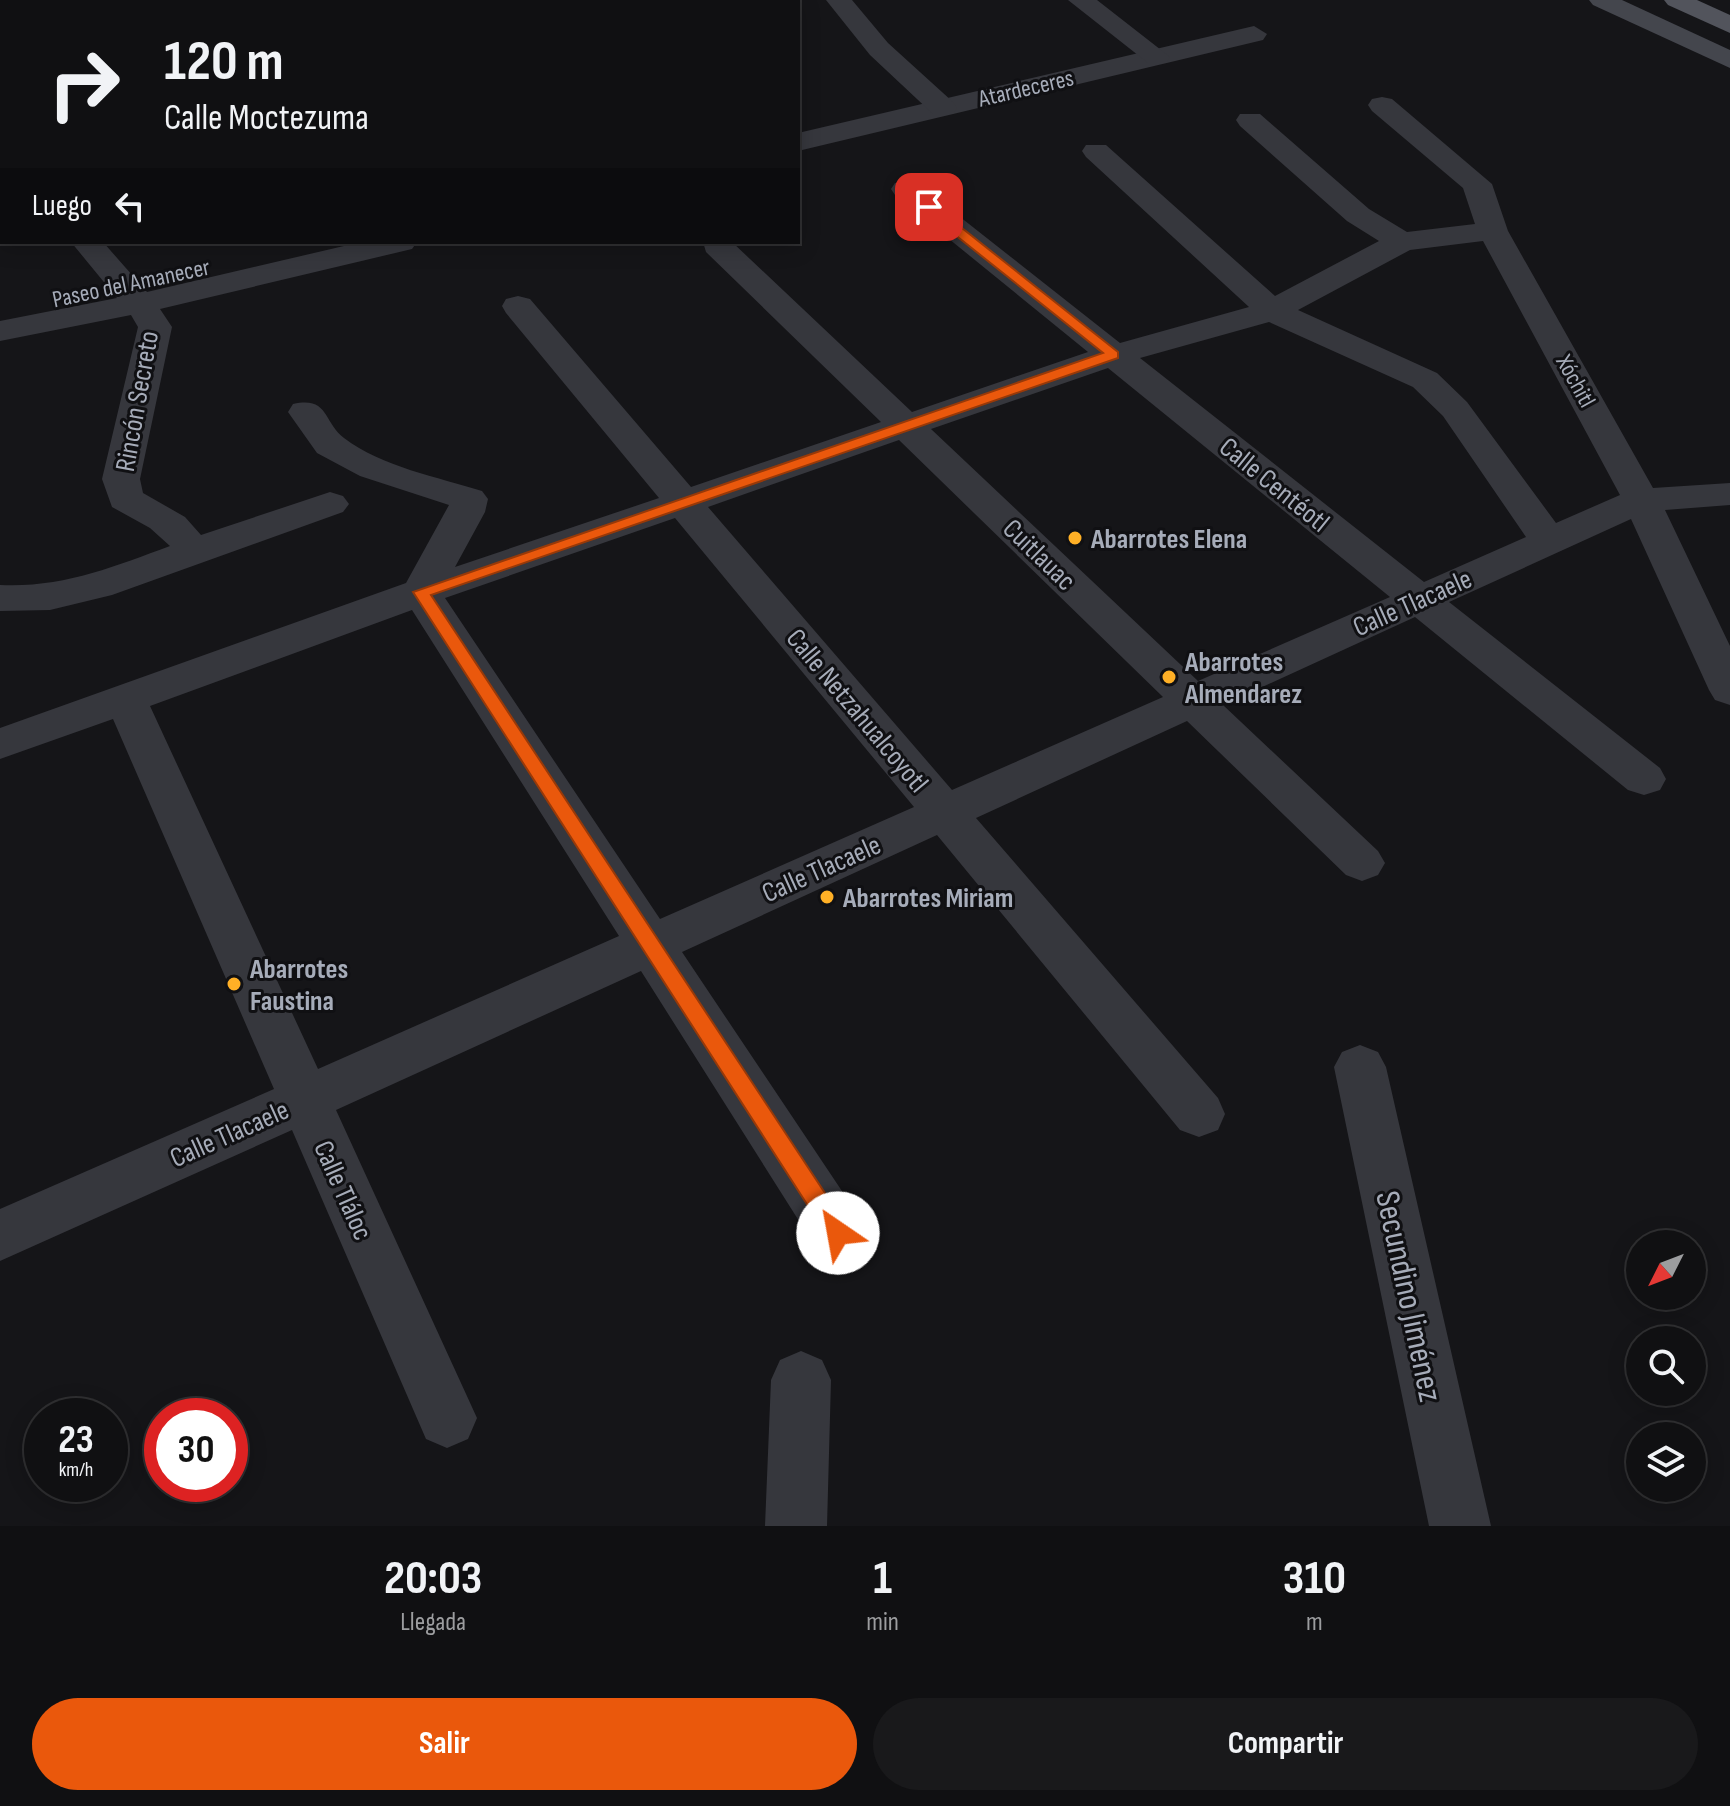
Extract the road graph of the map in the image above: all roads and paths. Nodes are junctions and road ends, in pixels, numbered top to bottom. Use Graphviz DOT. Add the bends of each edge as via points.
graph roads {
  1 [pos="839,0"];
  2 [pos="1081,0"];
  3 [pos="1602,0"];
  4 [pos="1677,0"];
  5 [pos="1730,25"];
  6 [pos="1254,34"];
  7 [pos="1157,57"];
  8 [pos="1730,60"];
  9 [pos="1382,105"];
  10 [pos="943,108"];
  11 [pos="1250,120"];
  12 [pos="800,142"];
  13 [pos="1096,151"];
  14 [pos="906,189"];
  15 [pos="1493,231"];
  16 [pos="1402,242"];
  17 [pos="88,244"];
  18 [pos="302,244"];
  19 [pos="391,244"];
  20 [pos="717,245"];
  21 [pos="134,294"];
  22 [pos="518,306"];
  23 [pos="0,311"];
  24 [pos="1272,311"];
  25 [pos="0,331"];
  26 [pos="1113,355"];
  27 [pos="306,412"];
  28 [pos="907,426"];
  29 [pos="1730,494"];
  30 [pos="1641,500"];
  31 [pos="684,503"];
  32 [pos="330,504"];
  33 [pos="1549,541"];
  34 [pos="192,551"];
  35 [pos="421,592"];
  36 [pos="0,598"];
  37 [pos="1420,599"];
  38 [pos="1720,647"];
  39 [pos="1730,690"];
  40 [pos="126,699"];
  41 [pos="1193,701"];
  42 [pos="0,744"];
  43 [pos="1644,779"];
  44 [pos="944,812"];
  45 [pos="1362,863"];
  46 [pos="650,945"];
  47 [pos="1360,1067"];
  48 [pos="304,1100"];
  49 [pos="1199,1114"];
  50 [pos="838,1233"];
  51 [pos="0,1236"];
  52 [pos="801,1380"];
  53 [pos="447,1418"];
  54 [pos="796,1526"];
  55 [pos="1460,1526"];
  1 -- 10 [label="street" via="879,49"];
  2 -- 7 [label="street"];
  3 -- 8 [label="main road"];
  4 -- 5 [label="main road"];
  6 -- 7 [label="street, Atardeceres"];
  7 -- 10 [label="street, Atardeceres"];
  9 -- 15 [label="street, Xóchitl" via="1477,184"];
  10 -- 12 [label="street, Atardeceres"];
  11 -- 16 [label="street" via="1358,215"];
  13 -- 24 [label="street"];
  14 -- 26 [label="street, Calle Centéotl"];
  15 -- 16 [label="street"];
  15 -- 30 [label="street, Xóchitl"];
  16 -- 24 [label="street"];
  17 -- 21 [label="street"];
  18 -- 21 [label="street, Paseo del Amanecer"];
  19 -- 21 [label="street, Paseo del Amanecer"];
  20 -- 28 [label="street, Cuitlauac"];
  21 -- 23 [label="street, Paseo del Amanecer"];
  21 -- 25 [label="street, Paseo del Amanecer"];
  21 -- 34 [label="street, Rincón Secreto" via="155,327 121,479 125,499 169,520"];
  22 -- 31 [label="street, Calle Netzahualcoyotl"];
  24 -- 26 [label="street"];
  24 -- 33 [label="street" via="1425,380 1455,409"];
  26 -- 28 [label="street"];
  26 -- 37 [label="street, Calle Centéotl"];
  27 -- 35 [label="street" via="330,445 373,468 469,499"];
  28 -- 31 [label="street"];
  28 -- 41 [label="street, Cuitlauac"];
  29 -- 30 [label="street"];
  30 -- 33 [label="street, Calle Tlacaele"];
  30 -- 38 [label="street, Xóchitl"];
  31 -- 35 [label="street"];
  31 -- 44 [label="street, Calle Netzahualcoyotl"];
  32 -- 34 [label="street"];
  33 -- 37 [label="street, Calle Tlacaele"];
  34 -- 36 [label="street" via="74,594"];
  35 -- 40 [label="street"];
  35 -- 46 [label="street"];
  37 -- 41 [label="street, Calle Tlacaele"];
  37 -- 43 [label="street, Calle Centéotl"];
  38 -- 39 [label="street, Xóchitl"];
  40 -- 42 [label="street"];
  40 -- 48 [label="street, Calle Tláloc"];
  41 -- 44 [label="street, Calle Tlacaele"];
  41 -- 45 [label="street, Cuitlauac"];
  44 -- 46 [label="street, Calle Tlacaele"];
  44 -- 49 [label="street, Calle Netzahualcoyotl"];
  46 -- 48 [label="street, Calle Tlacaele"];
  46 -- 50 [label="street"];
  47 -- 55 [label="street, Secundino Jiménez"];
  48 -- 51 [label="street, Calle Tlacaele"];
  48 -- 53 [label="street, Calle Tláloc"];
  52 -- 54 [label="street"];
}
